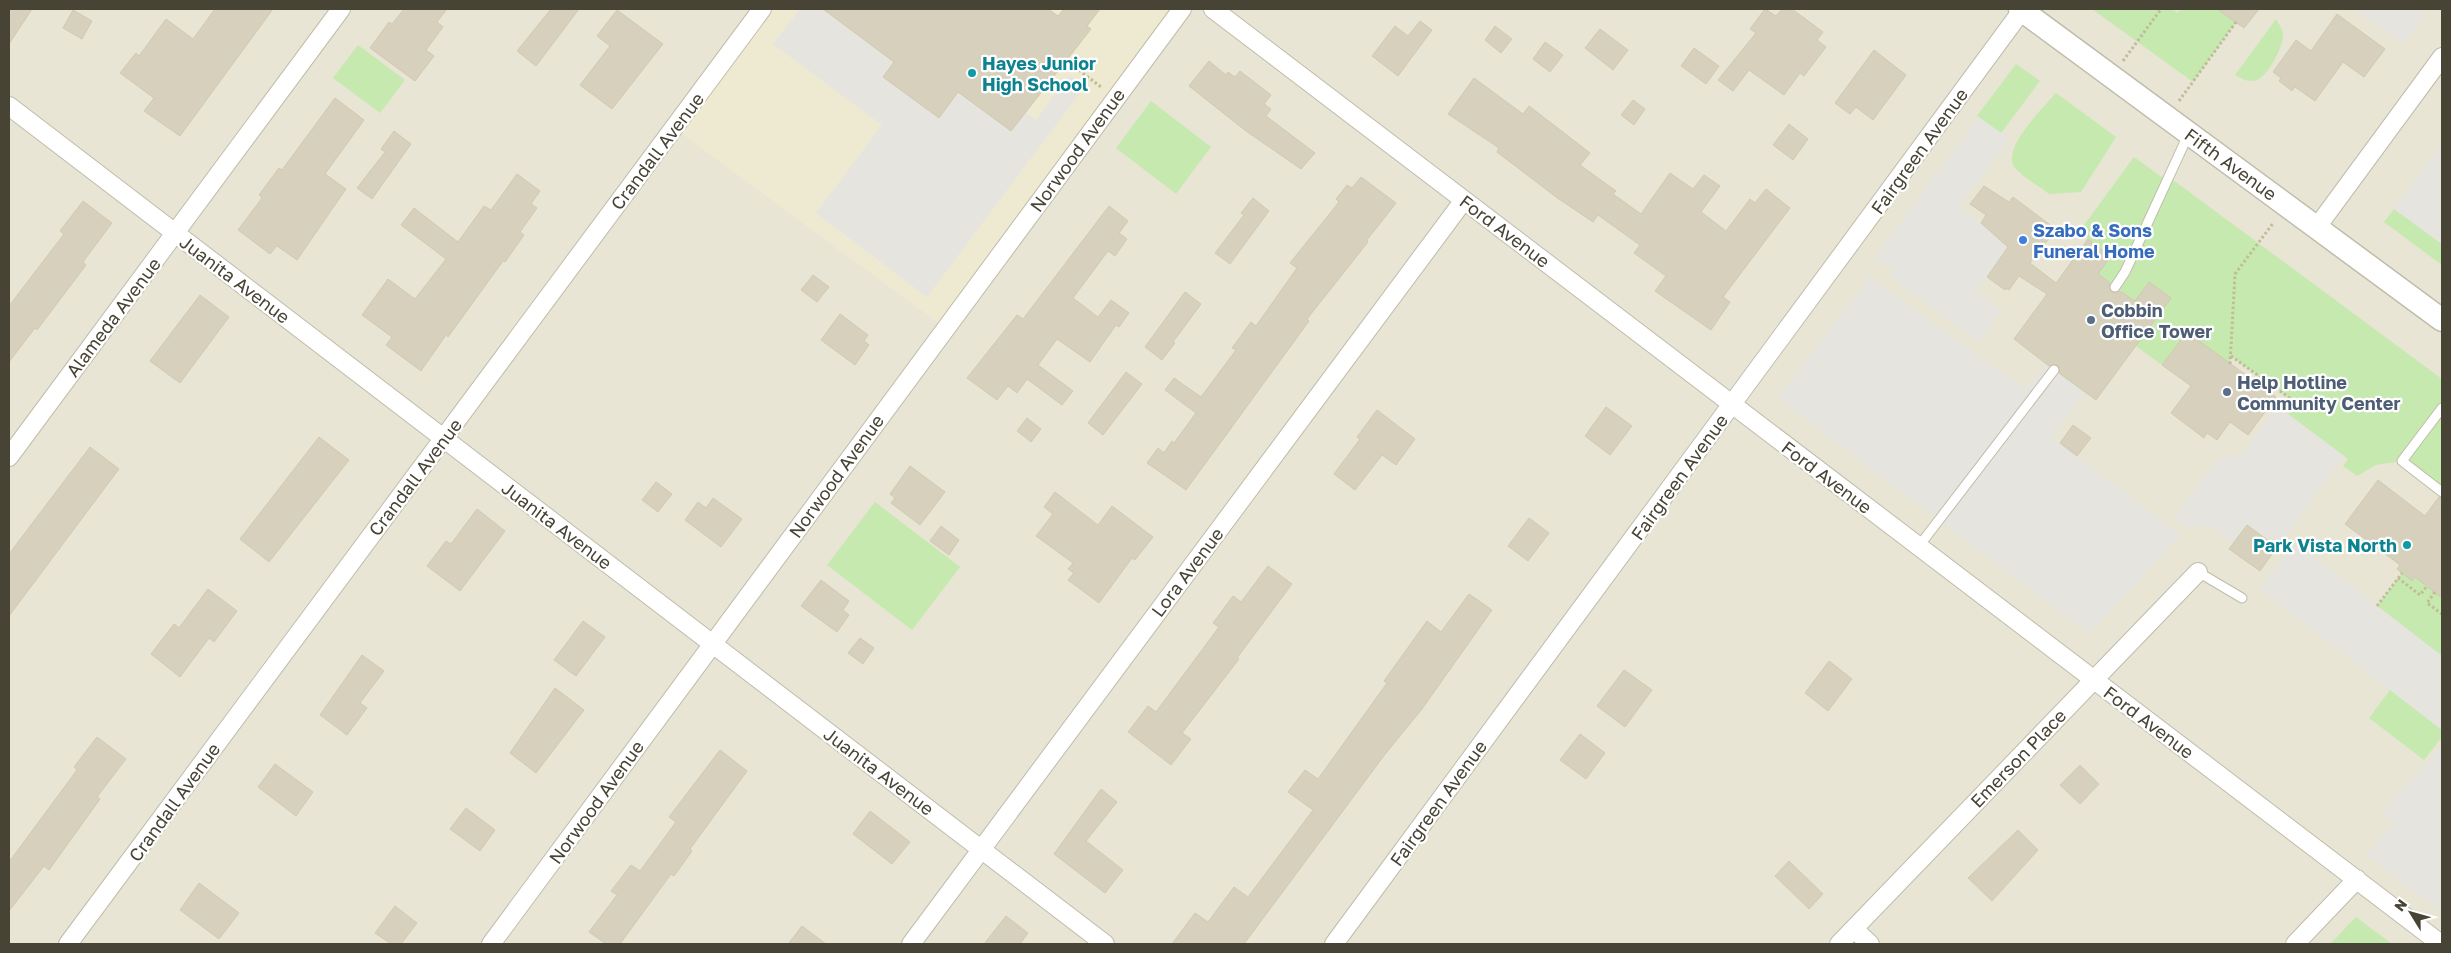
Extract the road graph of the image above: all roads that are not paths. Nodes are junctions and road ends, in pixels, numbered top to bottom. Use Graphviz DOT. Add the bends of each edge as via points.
graph roads {
  1 [pos="341,9"];
  2 [pos="762,9"];
  3 [pos="1182,9"];
  4 [pos="1213,9"];
  5 [pos="2022,9"];
  6 [pos="2442,57"];
  7 [pos="9,106"];
  8 [pos="2189,133"];
  9 [pos="1464,200"];
  10 [pos="2317,227"];
  11 [pos="175,233"];
  12 [pos="2115,287"];
  13 [pos="2442,320"];
  14 [pos="2054,370"];
  15 [pos="1732,404"];
  16 [pos="2442,408"];
  17 [pos="444,439"];
  18 [pos="9,457"];
  19 [pos="2442,492"];
  20 [pos="1919,546"];
  21 [pos="2198,572"];
  22 [pos="2242,598"];
  23 [pos="713,644"];
  24 [pos="2093,679"];
  25 [pos="981,849"];
  26 [pos="2356,879"];
  27 [pos="1854,929"];
  28 [pos="68,944"];
  29 [pos="491,944"];
  30 [pos="911,944"];
  31 [pos="1105,944"];
  32 [pos="1334,944"];
  33 [pos="1839,944"];
  34 [pos="1870,944"];
  35 [pos="2295,944"];
  36 [pos="2441,944"];
  1 -- 11 [label="street, Alameda Avenue"];
  2 -- 17 [label="street, Crandall Avenue"];
  3 -- 23 [label="street, Norwood Avenue"];
  4 -- 9 [label="street, Ford Avenue"];
  5 -- 8 [label="street, Fifth Avenue"];
  5 -- 15 [label="street, Fairgreen Avenue"];
  6 -- 10 [label="street"];
  7 -- 11 [label="street, Juanita Avenue"];
  8 -- 10 [label="street, Fifth Avenue"];
  8 -- 12 [label="lane" via="2125,272"];
  9 -- 15 [label="street, Ford Avenue"];
  9 -- 25 [label="street, Lora Avenue"];
  10 -- 13 [label="street, Fifth Avenue"];
  11 -- 17 [label="street, Juanita Avenue"];
  11 -- 18 [label="street, Alameda Avenue"];
  14 -- 20 [label="lane"];
  15 -- 20 [label="street, Ford Avenue"];
  15 -- 32 [label="street, Fairgreen Avenue"];
  16 -- 19 [label="lane" via="2402,461"];
  17 -- 23 [label="street, Juanita Avenue"];
  17 -- 28 [label="street, Crandall Avenue"];
  20 -- 24 [label="street, Ford Avenue"];
  21 -- 22 [label="lane"];
  21 -- 24 [label="street, Emerson Place"];
  23 -- 25 [label="street, Juanita Avenue"];
  23 -- 29 [label="street, Norwood Avenue"];
  24 -- 26 [label="street, Ford Avenue"];
  24 -- 27 [label="street, Emerson Place"];
  25 -- 30 [label="street, Lora Avenue"];
  25 -- 31 [label="street, Juanita Avenue"];
  26 -- 35 [label="street"];
  26 -- 36 [label="street, Ford Avenue"];
  27 -- 33 [label="street, Emerson Place"];
  27 -- 34 [label="street"];
}
